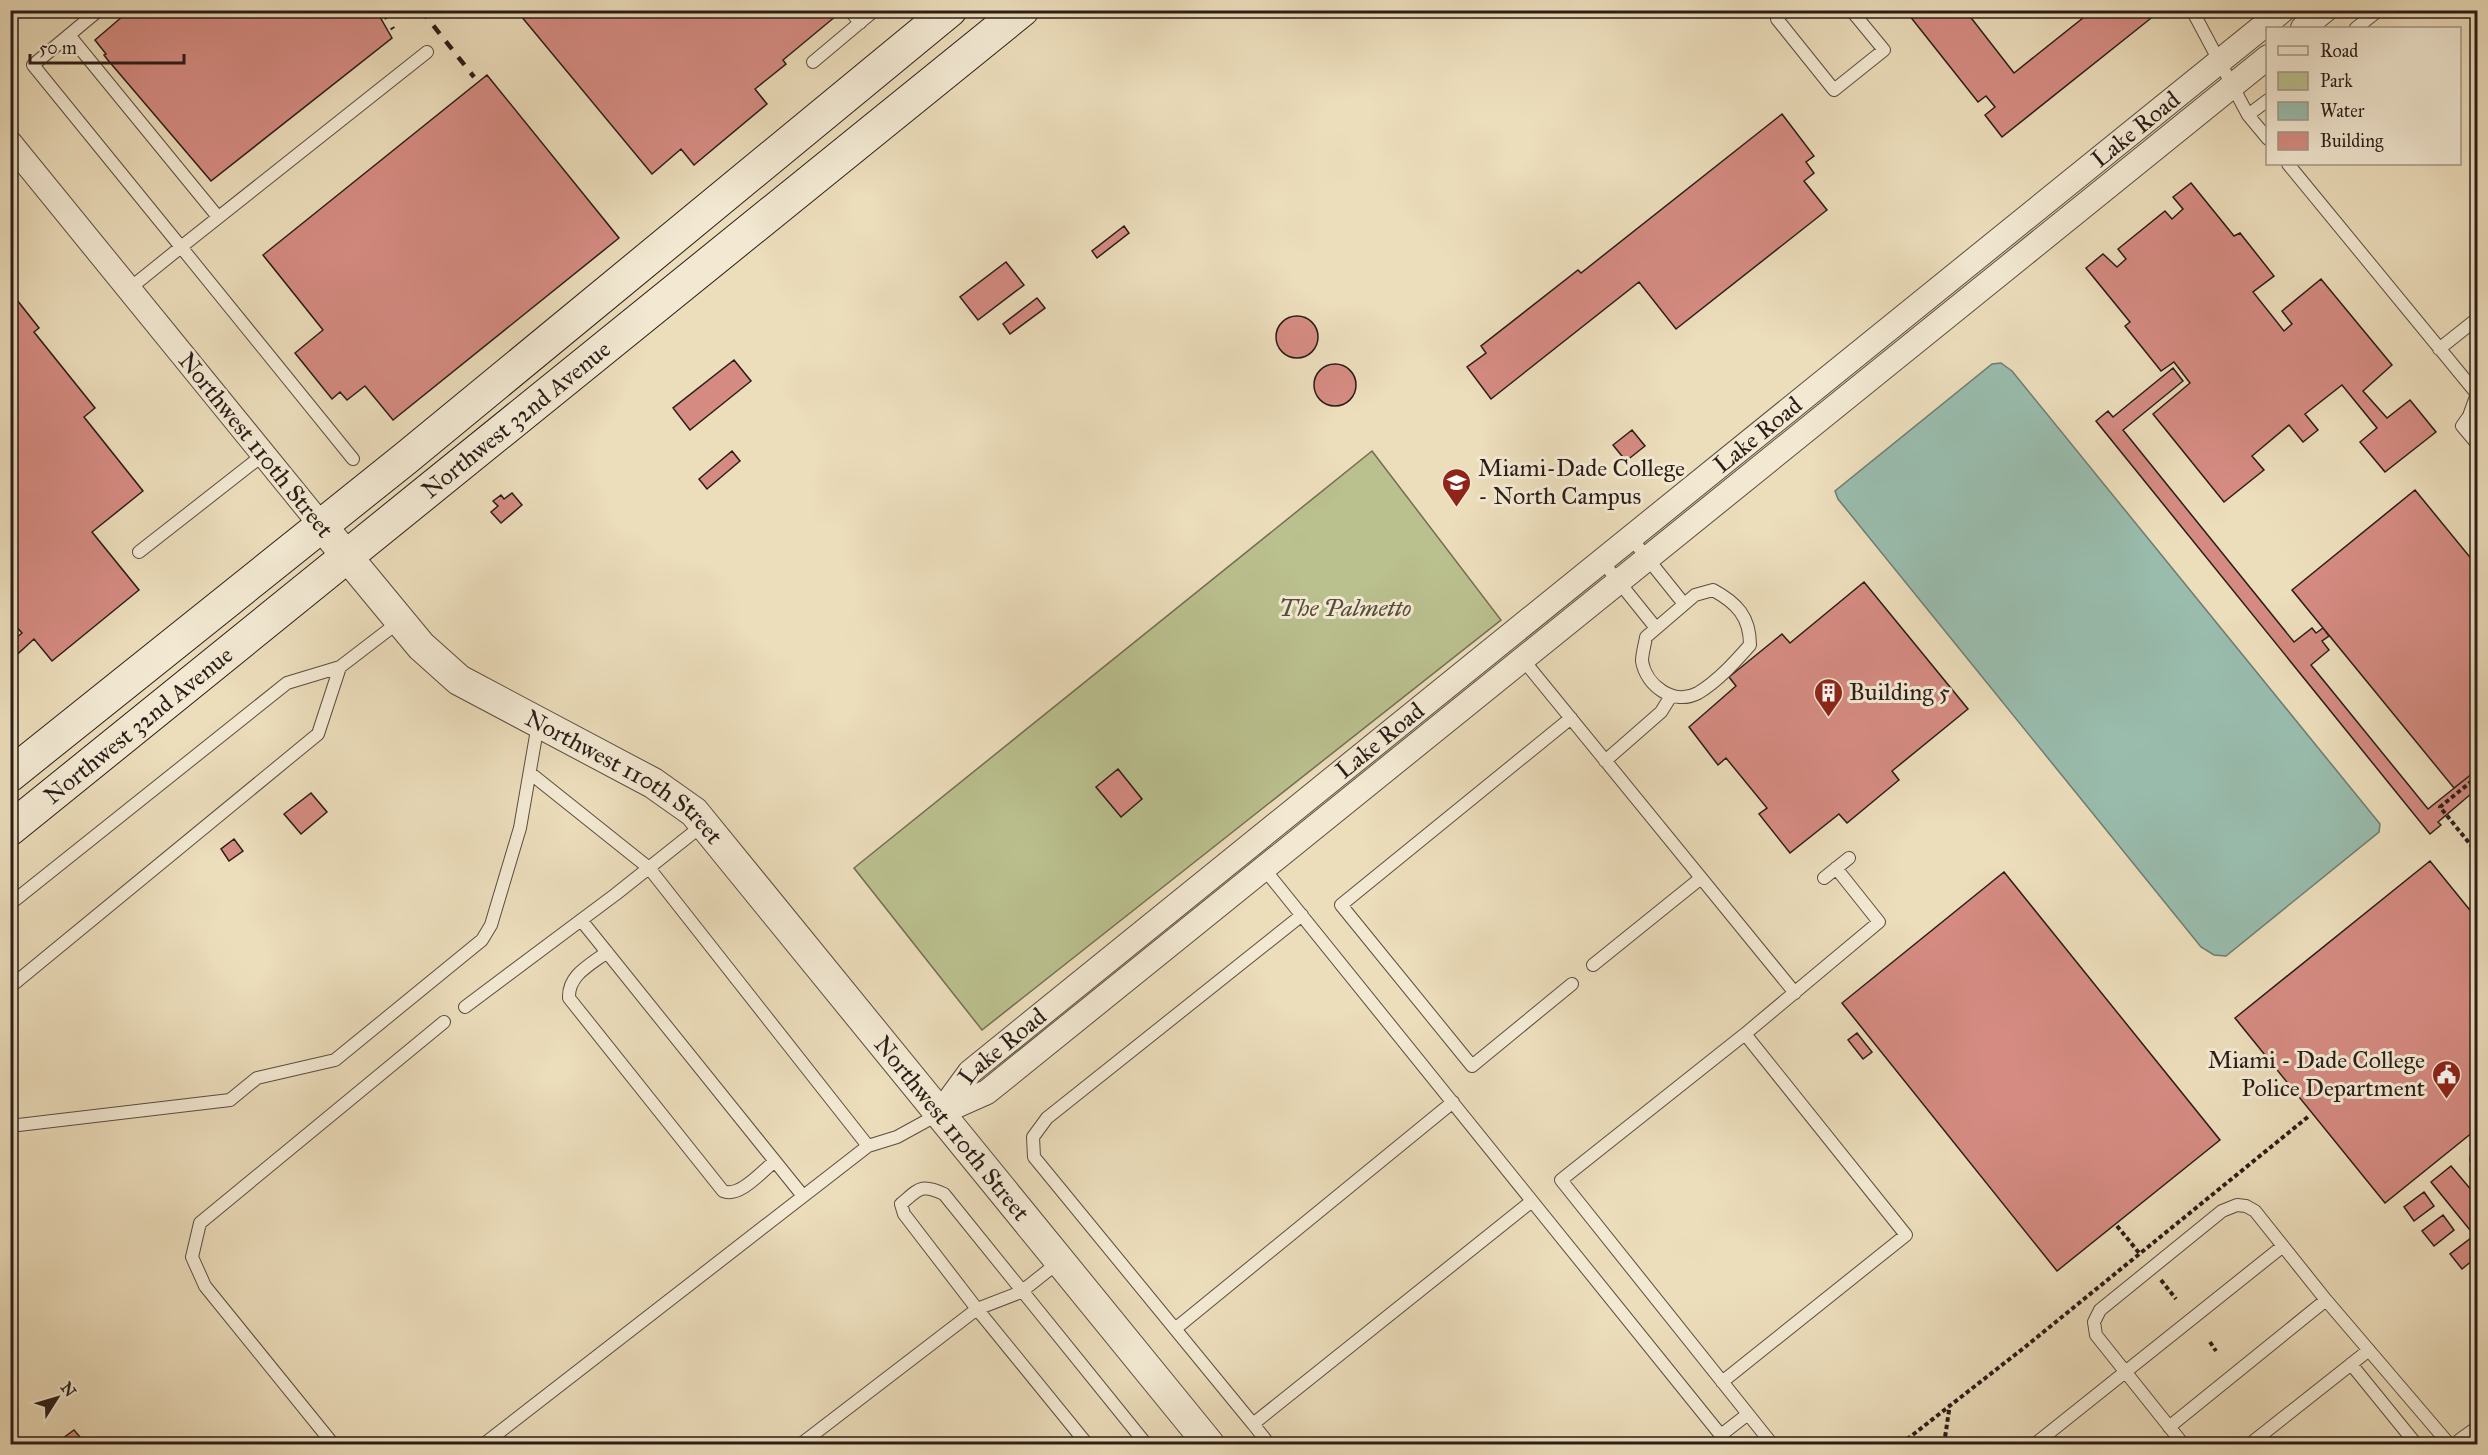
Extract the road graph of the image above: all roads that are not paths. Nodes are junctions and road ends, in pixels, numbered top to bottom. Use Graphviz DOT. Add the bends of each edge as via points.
graph roads {
  1 [pos="99,10"];
  2 [pos="850,10"];
  3 [pos="875,10"];
  4 [pos="950,10"];
  5 [pos="1786,10"];
  6 [pos="1851,10"];
  7 [pos="2192,10"];
  8 [pos="2283,10"];
  9 [pos="2325,10"];
  10 [pos="2379,10"];
  11 [pos="2473,10"];
  12 [pos="1022,11"];
  13 [pos="2478,16"];
  14 [pos="860,23"];
  15 [pos="2303,27"];
  16 [pos="2357,27"];
  17 [pos="69,35"];
  18 [pos="427,52"];
  19 [pos="2266,59"];
  20 [pos="813,62"];
  21 [pos="2220,62"];
  22 [pos="2232,85"];
  23 [pos="2266,102"];
  24 [pos="2248,116"];
  25 [pos="2266,137"];
  26 [pos="10,143"];
  27 [pos="2289,165"];
  28 [pos="218,217"];
  29 [pos="181,247"];
  30 [pos="129,289"];
  31 [pos="2478,318"];
  32 [pos="2439,348"];
  33 [pos="2478,445"];
  34 [pos="263,455"];
  35 [pos="352,459"];
  36 [pos="321,525"];
  37 [pos="1631,538"];
  38 [pos="139,552"];
  39 [pos="348,557"];
  40 [pos="1647,558"];
  41 [pos="1602,561"];
  42 [pos="1618,582"];
  43 [pos="1684,604"];
  44 [pos="400,621"];
  45 [pos="1656,628"];
  46 [pos="1506,639"];
  47 [pos="1523,659"];
  48 [pos="339,667"];
  49 [pos="1671,696"];
  50 [pos="1571,718"];
  51 [pos="538,724"];
  52 [pos="1605,761"];
  53 [pos="530,773"];
  54 [pos="10,775"];
  55 [pos="704,824"];
  56 [pos="10,828"];
  57 [pos="1247,847"];
  58 [pos="1849,858"];
  59 [pos="649,868"];
  60 [pos="1264,868"];
  61 [pos="1836,868"];
  62 [pos="1701,878"];
  63 [pos="1824,878"];
  64 [pos="10,904"];
  65 [pos="1302,915"];
  66 [pos="581,920"];
  67 [pos="607,952"];
  68 [pos="1593,965"];
  69 [pos="1572,984"];
  70 [pos="10,987"];
  71 [pos="1795,993"];
  72 [pos="465,1007"];
  73 [pos="444,1022"];
  74 [pos="1745,1034"];
  75 [pos="1453,1102"];
  76 [pos="940,1113"];
  77 [pos="10,1126"];
  78 [pos="868,1146"];
  79 [pos="775,1161"];
  80 [pos="803,1196"];
  81 [pos="1532,1201"];
  82 [pos="2283,1246"];
  83 [pos="1060,1262"];
  84 [pos="1021,1292"];
  85 [pos="2326,1300"];
  86 [pos="977,1309"];
  87 [pos="1175,1329"];
  88 [pos="2369,1350"];
  89 [pos="2351,1364"];
  90 [pos="2126,1372"];
  91 [pos="1722,1382"];
  92 [pos="1748,1414"];
  93 [pos="1253,1424"];
  94 [pos="2169,1427"];
  95 [pos="2478,1434"];
  96 [pos="1725,1440"];
  97 [pos="333,1444"];
  98 [pos="484,1444"];
  99 [pos="801,1444"];
  100 [pos="1087,1444"];
  101 [pos="1146,1444"];
  102 [pos="1209,1444"];
  103 [pos="1269,1444"];
  104 [pos="1772,1444"];
  105 [pos="2035,1444"];
  106 [pos="2183,1444"];
  107 [pos="2250,1444"];
  108 [pos="2416,1444"];
  109 [pos="2449,1444"];
  110 [pos="2464,1444"];
  1 -- 17 [label="lane"];
  2 -- 14 [label="lane"];
  3 -- 14 [label="lane"];
  4 -- 36 [label="main road, Northwest 32nd Avenue"];
  5 -- 6 [label="lane" via="1777,19 1834,90 1884,50"];
  7 -- 21 [label="lane"];
  8 -- 21 [label="street, Lake Road"];
  9 -- 15 [label="street"];
  10 -- 16 [label="lane"];
  11 -- 13 [label="lane"];
  12 -- 39 [label="main road, Northwest 32nd Avenue"];
  14 -- 20 [label="lane"];
  17 -- 28 [label="lane"];
  17 -- 29 [label="lane" via="33,65"];
  18 -- 28 [label="lane"];
  19 -- 22 [label="street, Lake Road"];
  21 -- 22 [label="lane"];
  21 -- 37 [label="street, Lake Road"];
  22 -- 24 [label="lane"];
  22 -- 40 [label="street, Lake Road"];
  23 -- 24 [label="lane"];
  24 -- 25 [label="lane"];
  26 -- 30 [label="street, Northwest 110th Street"];
  27 -- 32 [label="lane"];
  28 -- 29 [label="lane"];
  29 -- 30 [label="lane"];
  29 -- 35 [label="lane"];
  30 -- 34 [label="street, Northwest 110th Street"];
  31 -- 32 [label="lane"];
  32 -- 33 [label="lane" via="2476,394 2462,426"];
  34 -- 36 [label="street, Northwest 110th Street"];
  34 -- 38 [label="lane"];
  36 -- 39 [label="street, Northwest 110th Street"];
  36 -- 54 [label="main road, Northwest 32nd Avenue"];
  37 -- 40 [label="lane"];
  37 -- 41 [label="street, Lake Road"];
  39 -- 44 [label="street, Northwest 110th Street"];
  39 -- 56 [label="main road, Northwest 32nd Avenue"];
  40 -- 42 [label="street, Lake Road"];
  40 -- 43 [label="lane"];
  41 -- 42 [label="lane"];
  41 -- 46 [label="street, Lake Road"];
  42 -- 45 [label="lane"];
  42 -- 47 [label="street, Lake Road"];
  43 -- 45 [label="lane"];
  43 -- 49 [label="lane" via="1695,595 1713,590 1726,597 1750,629 1750,645 1696,694"];
  44 -- 48 [label="lane"];
  44 -- 51 [label="street, Northwest 110th Street" via="459,680"];
  45 -- 49 [label="lane" via="1646,637 1642,660 1651,681"];
  46 -- 47 [label="lane"];
  46 -- 57 [label="street, Lake Road"];
  47 -- 50 [label="lane"];
  47 -- 60 [label="street, Lake Road"];
  48 -- 64 [label="lane" via="287,683"];
  48 -- 70 [label="lane" via="318,734"];
  49 -- 52 [label="lane" via="1660,712"];
  50 -- 52 [label="lane"];
  50 -- 69 [label="lane" via="1341,905 1472,1066"];
  51 -- 53 [label="lane"];
  51 -- 55 [label="street, Northwest 110th Street" via="653,783 694,812"];
  52 -- 62 [label="lane"];
  53 -- 59 [label="lane"];
  53 -- 77 [label="lane" via="520,828 491,925 482,940 335,1060 257,1078 230,1100"];
  55 -- 59 [label="lane"];
  55 -- 76 [label="street, Northwest 110th Street"];
  57 -- 60 [label="lane"];
  57 -- 76 [label="street, Lake Road" via="970,1072"];
  58 -- 61 [label="lane"];
  59 -- 66 [label="lane"];
  59 -- 78 [label="lane"];
  60 -- 65 [label="lane"];
  60 -- 76 [label="street, Lake Road" via="987,1092"];
  61 -- 63 [label="lane"];
  61 -- 71 [label="lane" via="1879,922"];
  62 -- 68 [label="lane"];
  62 -- 71 [label="lane"];
  65 -- 75 [label="lane"];
  65 -- 87 [label="lane" via="1047,1118 1033,1137 1035,1157"];
  66 -- 67 [label="lane"];
  66 -- 72 [label="lane"];
  67 -- 79 [label="lane"];
  67 -- 79 [label="lane" via="574,978 569,998 708,1173 729,1193"];
  71 -- 74 [label="lane"];
  73 -- 97 [label="lane" via="200,1223 192,1257 205,1286"];
  74 -- 91 [label="lane" via="1906,1235"];
  74 -- 91 [label="lane" via="1561,1180"];
  75 -- 81 [label="lane"];
  75 -- 87 [label="lane"];
  76 -- 78 [label="lane" via="897,1137"];
  76 -- 83 [label="street, Northwest 110th Street"];
  78 -- 80 [label="lane"];
  79 -- 80 [label="lane"];
  80 -- 98 [label="lane"];
  81 -- 93 [label="lane"];
  81 -- 96 [label="lane"];
  82 -- 85 [label="lane"];
  82 -- 90 [label="lane"];
  82 -- 90 [label="lane" via="2255,1211 2237,1205 2222,1211 2095,1316 2096,1335"];
  83 -- 84 [label="lane"];
  83 -- 102 [label="street, Northwest 110th Street"];
  84 -- 86 [label="lane"];
  84 -- 86 [label="lane" via="944,1194 930,1187 921,1188 901,1204 904,1215"];
  84 -- 101 [label="lane"];
  85 -- 88 [label="lane"];
  85 -- 94 [label="lane"];
  86 -- 99 [label="lane"];
  86 -- 100 [label="lane"];
  87 -- 93 [label="lane"];
  88 -- 89 [label="lane"];
  88 -- 109 [label="lane"];
  89 -- 107 [label="lane"];
  89 -- 108 [label="lane"];
  90 -- 94 [label="lane"];
  90 -- 105 [label="lane"];
  91 -- 92 [label="lane"];
  92 -- 96 [label="lane"];
  92 -- 104 [label="lane"];
  93 -- 103 [label="lane"];
  94 -- 106 [label="lane"];
  95 -- 110 [label="street"];
}
